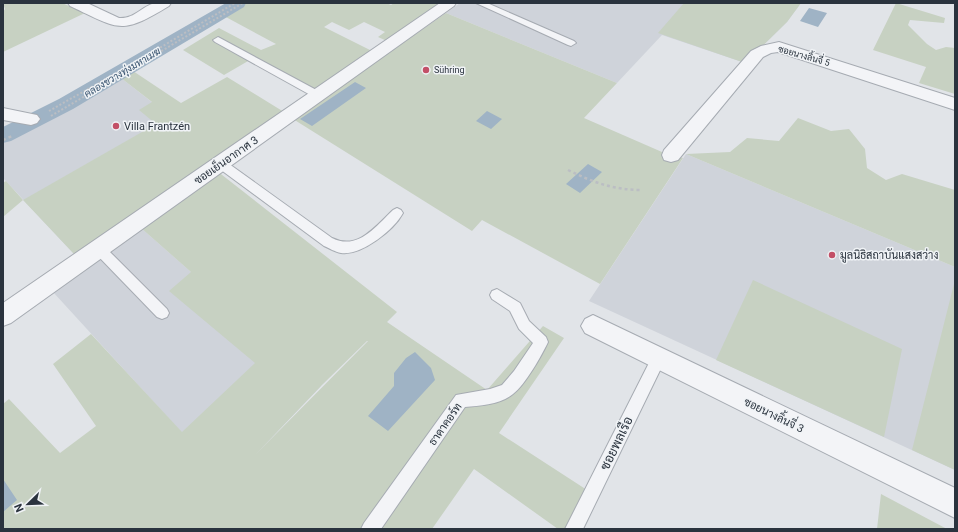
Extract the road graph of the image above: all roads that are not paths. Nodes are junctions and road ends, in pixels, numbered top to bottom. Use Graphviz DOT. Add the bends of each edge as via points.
graph roads {
  1 [pos="75,3"];
  2 [pos="164,3"];
  3 [pos="449,3"];
  4 [pos="480,3"];
  5 [pos="218,40"];
  6 [pos="571,42"];
  7 [pos="318,95"];
  8 [pos="955,104"];
  9 [pos="3,114"];
  10 [pos="30,119"];
  11 [pos="671,155"];
  12 [pos="221,164"];
  13 [pos="397,213"];
  14 [pos="99,249"];
  15 [pos="497,295"];
  16 [pos="162,313"];
  17 [pos="3,316"];
  18 [pos="593,326"];
  19 [pos="659,358"];
  20 [pos="955,504"];
  21 [pos="370,529"];
  22 [pos="574,529"];
  1 -- 2 [label="street" via="123,23 136,19"];
  3 -- 7 [label="street, ซอยเย็นอากาศ 3"];
  4 -- 6 [label="lane"];
  5 -- 7 [label="lane"];
  7 -- 12 [label="street, ซอยเย็นอากาศ 3"];
  8 -- 11 [label="street, ซอยนางลิ้นจี่ 5" via="779,47 767,49 757,54"];
  9 -- 10 [label="street"];
  12 -- 13 [label="lane" via="328,242 341,248 353,248 370,239"];
  12 -- 14 [label="street, ซอยเย็นอากาศ 3"];
  14 -- 16 [label="lane"];
  14 -- 17 [label="street, ซอยเย็นอากาศ 3"];
  15 -- 21 [label="lane, ธาดาคอร์ท" via="515,307 524,325 541,342 536,352 508,390 475,400 461,400"];
  18 -- 19 [label="street, ซอยนางลิ้นจี่ 3"];
  19 -- 20 [label="street, ซอยนางลิ้นจี่ 3"];
  19 -- 22 [label="lane, ซอยพลเรือ"];
}
